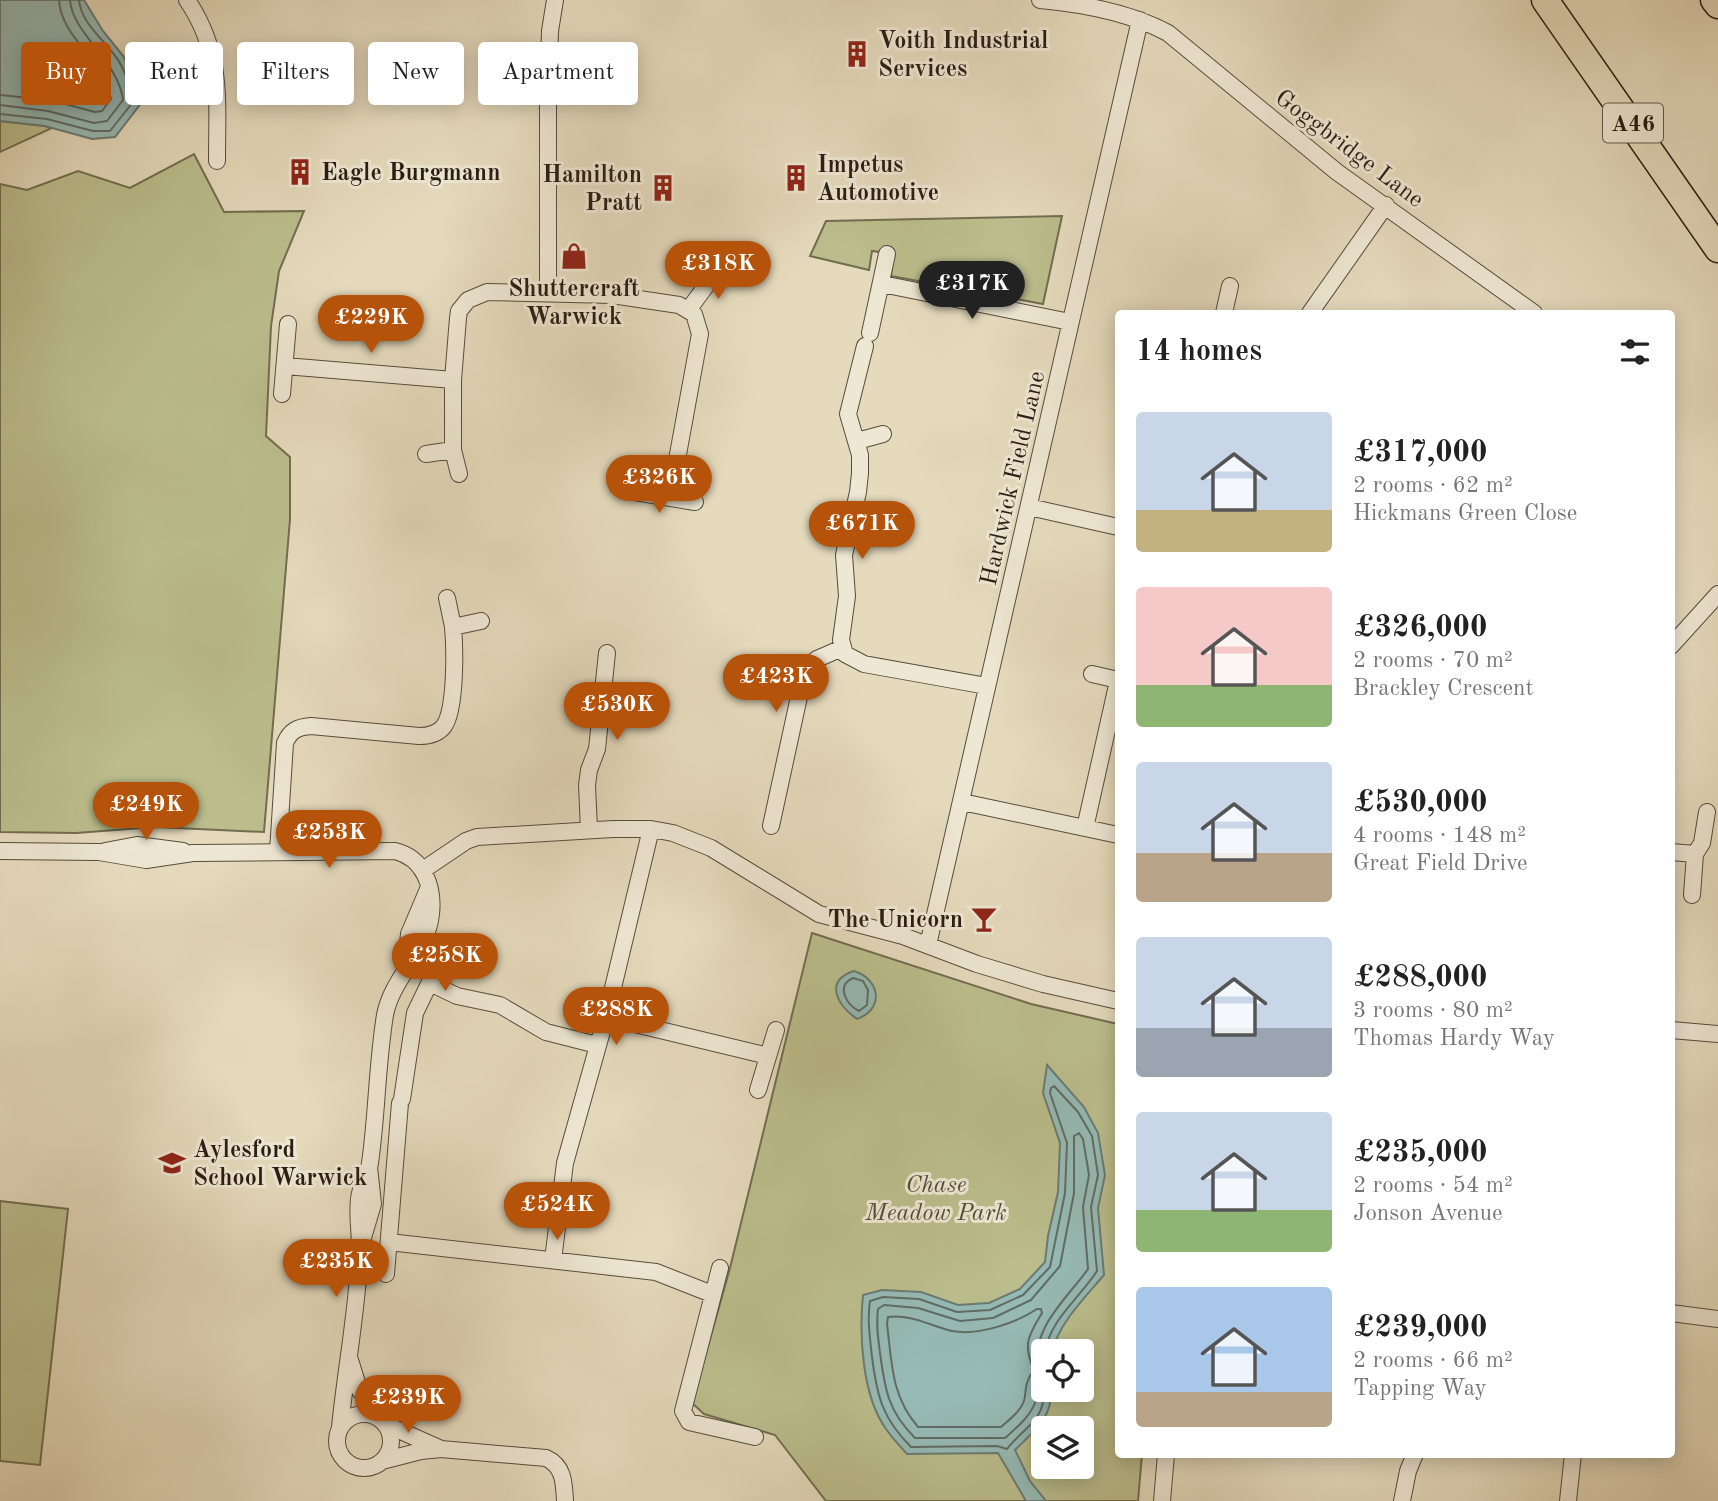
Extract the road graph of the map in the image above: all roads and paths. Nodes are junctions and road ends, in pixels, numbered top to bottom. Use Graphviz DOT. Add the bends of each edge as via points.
graph roads {
  1 [pos="187,0"];
  2 [pos="555,0"];
  3 [pos="1040,0"];
  4 [pos="1545,0"];
  5 [pos="1714,0"];
  6 [pos="1718,5"];
  7 [pos="1140,20"];
  8 [pos="217,161"];
  9 [pos="1386,205"];
  10 [pos="1718,248"];
  11 [pos="887,254"];
  12 [pos="717,271"];
  13 [pos="882,284"];
  14 [pos="1230,286"];
  15 [pos="548,292"];
  16 [pos="689,309"];
  17 [pos="1225,310"];
  18 [pos="1312,310"];
  19 [pos="1530,310"];
  20 [pos="1070,322"];
  21 [pos="288,324"];
  22 [pos="285,366"];
  23 [pos="453,380"];
  24 [pos="282,394"];
  25 [pos="883,434"];
  26 [pos="857,441"];
  27 [pos="453,450"];
  28 [pos="426,454"];
  29 [pos="459,474"];
  30 [pos="629,491"];
  31 [pos="670,498"];
  32 [pos="695,502"];
  33 [pos="1028,507"];
  34 [pos="1115,526"];
  35 [pos="1718,594"];
  36 [pos="447,598"];
  37 [pos="481,621"];
  38 [pos="453,627"];
  39 [pos="1675,642"];
  40 [pos="842,648"];
  41 [pos="607,653"];
  42 [pos="1092,674"];
  43 [pos="1115,679"];
  44 [pos="987,686"];
  45 [pos="1115,693"];
  46 [pos="604,695"];
  47 [pos="633,697"];
  48 [pos="962,802"];
  49 [pos="1707,812"];
  50 [pos="771,826"];
  51 [pos="1085,828"];
  52 [pos="651,829"];
  53 [pos="589,830"];
  54 [pos="1115,834"];
  55 [pos="0,851"];
  56 [pos="278,852"];
  57 [pos="1675,852"];
  58 [pos="1695,854"];
  59 [pos="423,870"];
  60 [pos="1692,895"];
  61 [pos="928,945"];
  62 [pos="443,956"];
  63 [pos="430,982"];
  64 [pos="1115,1000"];
  65 [pos="606,1017"];
  66 [pos="776,1030"];
  67 [pos="1675,1030"];
  68 [pos="1718,1034"];
  69 [pos="597,1045"];
  70 [pos="768,1056"];
  71 [pos="758,1090"];
  72 [pos="389,1242"];
  73 [pos="553,1260"];
  74 [pos="720,1268"];
  75 [pos="386,1274"];
  76 [pos="712,1294"];
  77 [pos="1675,1314"];
  78 [pos="1718,1319"];
  79 [pos="349,1354"];
  80 [pos="383,1422"];
  81 [pos="340,1427"];
  82 [pos="755,1437"];
  83 [pos="442,1448"];
  84 [pos="1166,1458"];
  85 [pos="1413,1458"];
  86 [pos="1573,1458"];
  87 [pos="382,1461"];
  88 [pos="565,1501"];
  89 [pos="1162,1501"];
  90 [pos="1402,1501"];
  91 [pos="1568,1501"];
  1 -- 8 [label="street" via="207,34 215,67"];
  2 -- 15 [label="street" via="548,93"];
  3 -- 7 [label="street, Goggbridge Lane"];
  4 -- 10 [label="highway, A46"];
  5 -- 6 [label="highway"];
  7 -- 9 [label="street, Goggbridge Lane" via="1168,33 1337,172"];
  7 -- 20 [label="street, Hardwick Field Lane"];
  9 -- 18 [label="street"];
  9 -- 19 [label="street, Goggbridge Lane"];
  11 -- 13 [label="street"];
  12 -- 16 [label="street"];
  13 -- 20 [label="street"];
  13 -- 26 [label="street" via="848,414"];
  14 -- 17 [label="street"];
  15 -- 16 [label="street" via="612,295"];
  15 -- 23 [label="street" via="487,292 468,300 457,318"];
  16 -- 31 [label="street" via="700,334"];
  20 -- 33 [label="street, Hardwick Field Lane"];
  21 -- 22 [label="street"];
  22 -- 23 [label="street"];
  22 -- 24 [label="street"];
  23 -- 27 [label="street"];
  25 -- 26 [label="street"];
  26 -- 40 [label="street" via="860,472 844,555 847,596"];
  27 -- 28 [label="street"];
  27 -- 29 [label="street"];
  30 -- 31 [label="street"];
  31 -- 32 [label="street"];
  33 -- 34 [label="street"];
  33 -- 44 [label="street, Hardwick Field Lane"];
  35 -- 39 [label="street"];
  36 -- 38 [label="street"];
  37 -- 38 [label="street"];
  38 -- 56 [label="street" via="455,663 447,720 435,734 311,726 289,734"];
  40 -- 44 [label="street" via="848,657 864,664"];
  40 -- 50 [label="street" via="805,669"];
  41 -- 46 [label="street"];
  42 -- 43 [label="street"];
  44 -- 48 [label="street, Hardwick Field Lane"];
  45 -- 51 [label="street"];
  46 -- 47 [label="street"];
  46 -- 53 [label="street" via="588,778"];
  48 -- 51 [label="street"];
  48 -- 61 [label="street, Hardwick Field Lane"];
  49 -- 58 [label="street"];
  51 -- 54 [label="street"];
  52 -- 53 [label="street"];
  52 -- 61 [label="street" via="711,848 819,914"];
  52 -- 65 [label="street"];
  53 -- 59 [label="street" via="477,837"];
  55 -- 56 [label="street" via="99,852 146,860 193,853"];
  56 -- 59 [label="street" via="395,851"];
  57 -- 58 [label="street"];
  58 -- 60 [label="street"];
  59 -- 79 [label="street" via="431,913 426,936 386,1013 369,1167 373,1204 360,1246"];
  61 -- 64 [label="street" via="1043,984"];
  62 -- 63 [label="street"];
  63 -- 69 [label="street" via="457,996 500,1005 546,1032"];
  63 -- 72 [label="street" via="415,1013 401,1101"];
  65 -- 69 [label="street"];
  65 -- 70 [label="street"];
  66 -- 70 [label="street"];
  67 -- 68 [label="street"];
  69 -- 73 [label="street" via="565,1163"];
  70 -- 71 [label="street"];
  72 -- 73 [label="street"];
  72 -- 75 [label="street"];
  73 -- 76 [label="street" via="656,1272"];
  74 -- 76 [label="street"];
  76 -- 82 [label="street" via="683,1412 689,1422"];
  77 -- 78 [label="street"];
  79 -- 80 [label="street" via="363,1395"];
  79 -- 81 [label="street"];
  80 -- 81 [label="street" via="365,1413 355,1414"];
  80 -- 83 [label="street"];
  80 -- 87 [label="street" via="391,1444"];
  81 -- 87 [label="street" via="336,1439 344,1460 358,1468"];
  83 -- 87 [label="street"];
  83 -- 88 [label="street" via="546,1458 564,1477"];
  84 -- 89 [label="street"];
  85 -- 90 [label="street"];
  86 -- 91 [label="street"];
}
